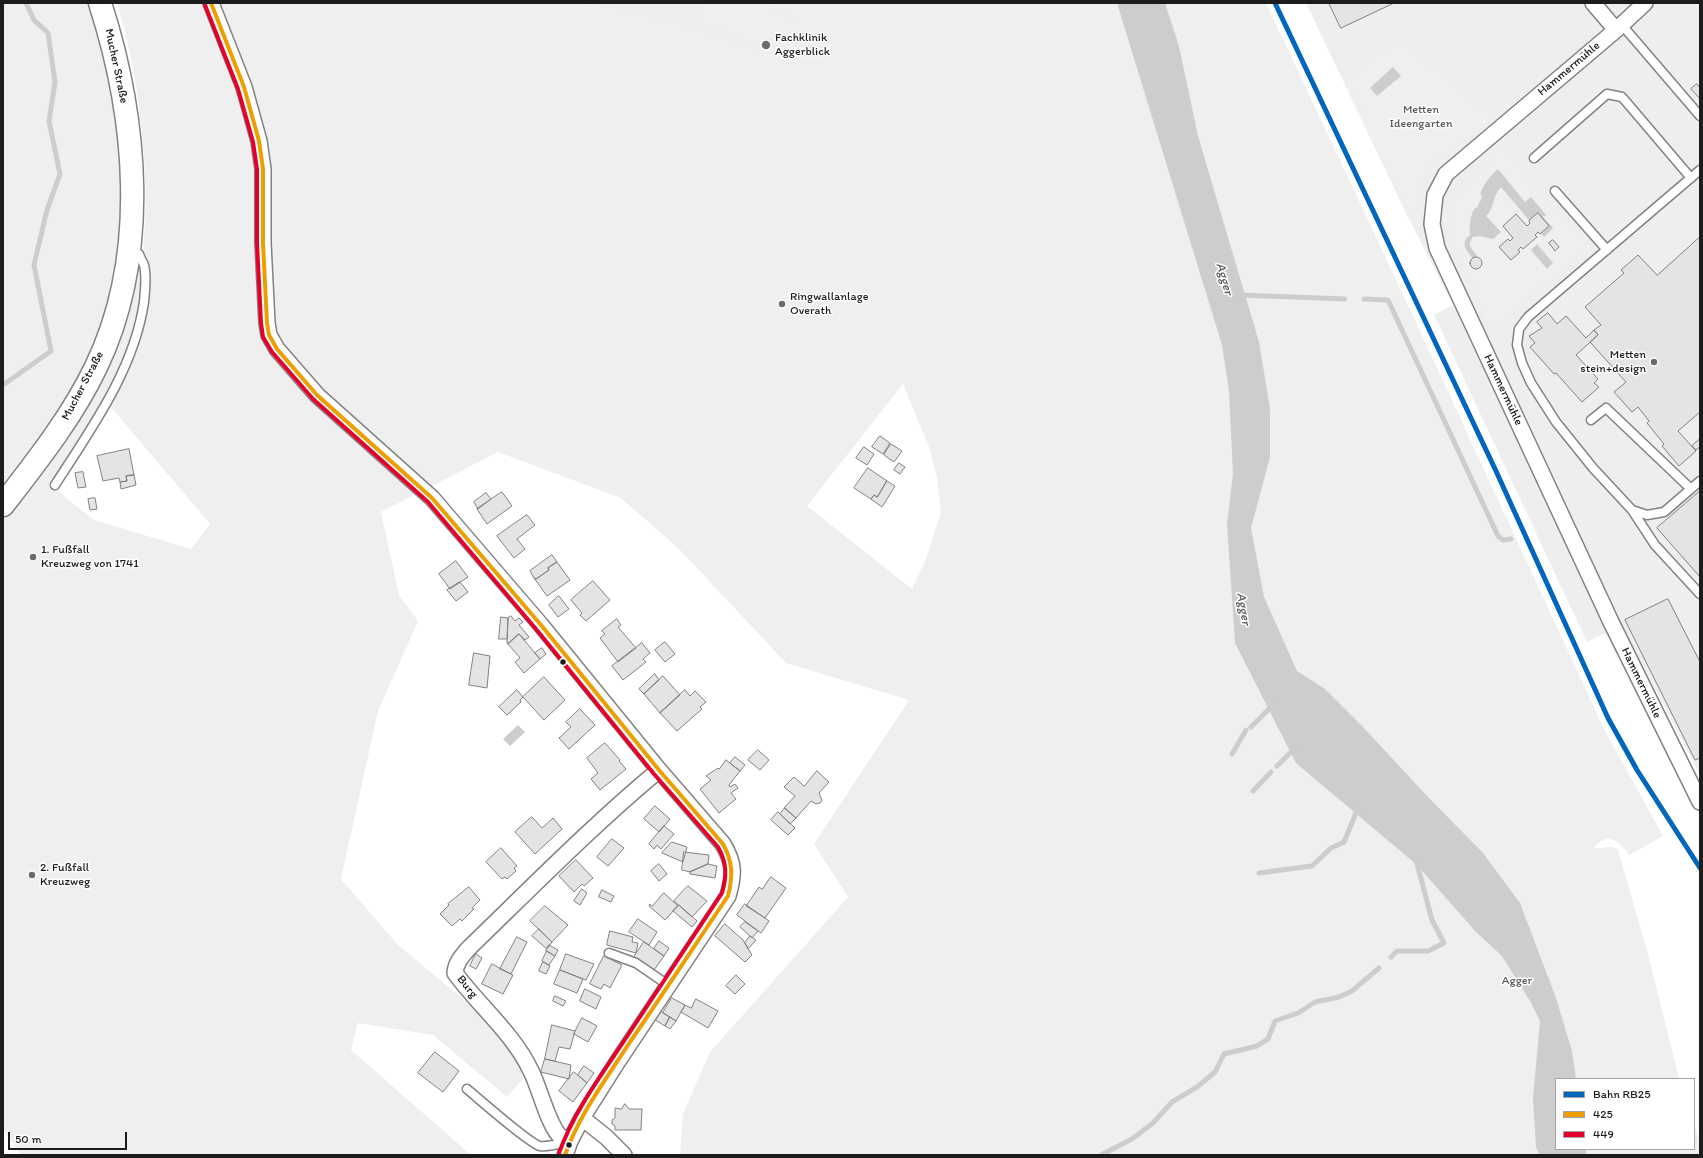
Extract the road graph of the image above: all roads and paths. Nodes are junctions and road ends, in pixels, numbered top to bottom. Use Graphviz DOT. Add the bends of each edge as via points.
graph roads {
  1 [pos="100,3"];
  2 [pos="211,3"];
  3 [pos="1593,3"];
  4 [pos="1645,3"];
  5 [pos="1619,28"];
  6 [pos="1700,116"];
  7 [pos="1534,158"];
  8 [pos="1700,170"];
  9 [pos="1691,178"];
  10 [pos="1555,191"];
  11 [pos="129,250"];
  12 [pos="1607,250"];
  13 [pos="1591,420"];
  14 [pos="1700,481"];
  15 [pos="55,485"];
  16 [pos="1691,489"];
  17 [pos="3,504"];
  18 [pos="1632,510"];
  19 [pos="1700,594"];
  20 [pos="659,770"];
  21 [pos="1700,802"];
  22 [pos="609,953"];
  23 [pos="668,985"];
  24 [pos="467,1089"];
  25 [pos="582,1118"];
  26 [pos="567,1148"];
  27 [pos="624,1155"];
  1 -- 11 [label="main road, Mucher Straße" via="120,79 126,116 132,206"];
  2 -- 20 [label="street" via="244,87 259,141 263,169 265,301 269,335 277,349 317,395 432,498 541,625"];
  3 -- 5 [label="street"];
  4 -- 5 [label="street, Hammermühle"];
  5 -- 6 [label="lane"];
  5 -- 21 [label="street, Hammermühle" via="1446,174 1435,195 1432,224 1437,248 1607,615"];
  7 -- 9 [label="lane" via="1606,94 1622,98"];
  8 -- 9 [label="lane"];
  9 -- 12 [label="lane"];
  10 -- 12 [label="lane"];
  11 -- 15 [label="lane" via="139,254 144,265 146,288 137,335 107,403"];
  11 -- 17 [label="main road, Mucher Straße" via="120,298 96,366 67,418"];
  12 -- 18 [label="lane" via="1523,322 1519,329 1517,345 1531,383 1556,422 1593,468"];
  13 -- 16 [label="lane" via="1606,408"];
  14 -- 16 [label="lane"];
  16 -- 18 [label="lane" via="1664,512 1646,515"];
  18 -- 19 [label="lane" via="1655,545"];
  20 -- 23 [label="street" via="723,844 733,866 733,880 728,896"];
  20 -- 26 [label="street, Burg" via="625,798 540,879 469,948 456,965 455,973 509,1035 531,1070 555,1129"];
  22 -- 23 [label="lane" via="636,963"];
  23 -- 25 [label="street"];
  24 -- 26 [label="lane" via="539,1146"];
  25 -- 26 [label="street"];
  25 -- 27 [label="street"];
}
